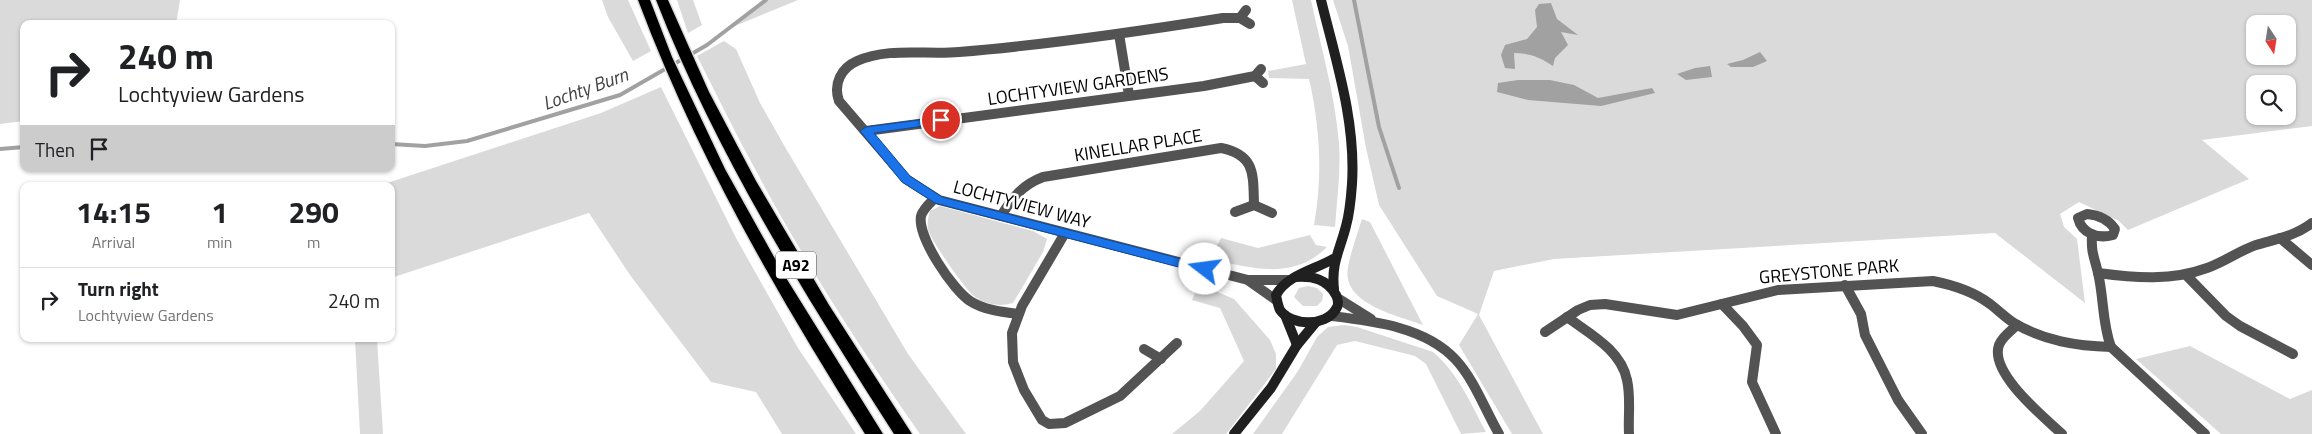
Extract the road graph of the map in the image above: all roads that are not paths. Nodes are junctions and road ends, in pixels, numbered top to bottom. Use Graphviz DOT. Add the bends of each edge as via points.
graph roads {
  1 [pos="644,0"];
  2 [pos="662,0"];
  3 [pos="1320,0"];
  4 [pos="1246,10"];
  5 [pos="1240,18"];
  6 [pos="1250,24"];
  7 [pos="1119,34"];
  8 [pos="1264,83"];
  9 [pos="1129,95"];
  10 [pos="866,131"];
  11 [pos="935,198"];
  12 [pos="1254,205"];
  13 [pos="1235,212"];
  14 [pos="1272,213"];
  15 [pos="1001,216"];
  16 [pos="2312,223"];
  17 [pos="1064,233"];
  18 [pos="2092,234"];
  19 [pos="2280,238"];
  20 [pos="1333,259"];
  21 [pos="2312,265"];
  22 [pos="2098,273"];
  23 [pos="2186,275"];
  24 [pos="1292,279"];
  25 [pos="1248,280"];
  26 [pos="1845,285"];
  27 [pos="1334,289"];
  28 [pos="1339,299"];
  29 [pos="1276,300"];
  30 [pos="1722,304"];
  31 [pos="1018,314"];
  32 [pos="1284,314"];
  33 [pos="1331,316"];
  34 [pos="1567,317"];
  35 [pos="1316,322"];
  36 [pos="1378,323"];
  37 [pos="2017,325"];
  38 [pos="1545,332"];
  39 [pos="1177,343"];
  40 [pos="1297,345"];
  41 [pos="2111,347"];
  42 [pos="1144,348"];
  43 [pos="2293,354"];
  44 [pos="1161,359"];
  45 [pos="1056,429"];
  46 [pos="874,434"];
  47 [pos="903,434"];
  48 [pos="1234,434"];
  49 [pos="1499,434"];
  50 [pos="1629,434"];
  51 [pos="1776,434"];
  52 [pos="1922,434"];
  53 [pos="2062,434"];
  54 [pos="2205,434"];
  1 -- 46 [label="highway, A92" via="657,37 705,141 784,289"];
  2 -- 47 [label="highway, A92" via="700,89 805,280"];
  3 -- 20 [label="main road" via="1352,143 1346,225"];
  4 -- 5 [label="street"];
  5 -- 6 [label="street"];
  5 -- 7 [label="street"];
  7 -- 9 [label="street"];
  7 -- 10 [label="street, LOCHTYVIEW WAY" via="958,52 883,54 855,62 838,78 835,92"];
  8 -- 9 [label="street, LOCHTYVIEW GARDENS" via="1258,72 1204,86"];
  9 -- 10 [label="street, LOCHTYVIEW GARDENS"];
  10 -- 11 [label="street, LOCHTYVIEW WAY" via="906,179"];
  11 -- 15 [label="street, LOCHTYVIEW WAY"];
  11 -- 31 [label="street" via="924,210 922,232 963,296 985,309"];
  12 -- 13 [label="street"];
  12 -- 14 [label="street"];
  12 -- 15 [label="street, KINELLAR PLACE" via="1250,163 1240,152 1221,148 1030,181 1016,191"];
  15 -- 17 [label="street, LOCHTYVIEW WAY"];
  16 -- 19 [label="street" via="2293,235"];
  17 -- 25 [label="street, LOCHTYVIEW WAY"];
  17 -- 31 [label="street"];
  18 -- 22 [label="street" via="2091,253"];
  19 -- 21 [label="street"];
  19 -- 23 [label="street"];
  20 -- 24 [label="main road"];
  20 -- 27 [label="main road"];
  22 -- 23 [label="street" via="2138,278"];
  22 -- 41 [label="street" via="2106,338"];
  23 -- 43 [label="street" via="2226,316"];
  24 -- 25 [label="street, LOCHTYVIEW WAY"];
  24 -- 27 [label="main road" via="1313,277"];
  24 -- 29 [label="main road" via="1278,289"];
  25 -- 29 [label="street, LOCHTYVIEW WAY"];
  26 -- 30 [label="street, GREYSTONE PARK" via="1778,290"];
  26 -- 37 [label="street, GREYSTONE PARK" via="1933,281 1953,285 1977,296"];
  26 -- 52 [label="street" via="1861,314 1865,335 1898,400"];
  27 -- 28 [label="main road"];
  28 -- 33 [label="main road"];
  28 -- 36 [label="street"];
  29 -- 32 [label="main road"];
  30 -- 34 [label="street, GREYSTONE PARK" via="1677,315 1605,304 1590,305"];
  30 -- 51 [label="street" via="1756,345 1752,382"];
  31 -- 45 [label="street" via="1012,334 1013,362 1024,390 1042,420"];
  32 -- 35 [label="main road" via="1299,321"];
  32 -- 40 [label="main road"];
  33 -- 35 [label="main road"];
  33 -- 36 [label="street"];
  34 -- 38 [label="street, GREYSTONE PARK"];
  34 -- 50 [label="street" via="1615,355 1624,367"];
  35 -- 40 [label="main road"];
  36 -- 49 [label="street" via="1422,338 1447,351 1463,371"];
  37 -- 41 [label="street, GREYSTONE PARK" via="2058,342"];
  37 -- 53 [label="street" via="2001,340 1998,348 2002,370"];
  39 -- 44 [label="street"];
  40 -- 48 [label="main road" via="1271,388"];
  41 -- 54 [label="street"];
  42 -- 44 [label="street"];
  44 -- 45 [label="street" via="1120,396"];
}
